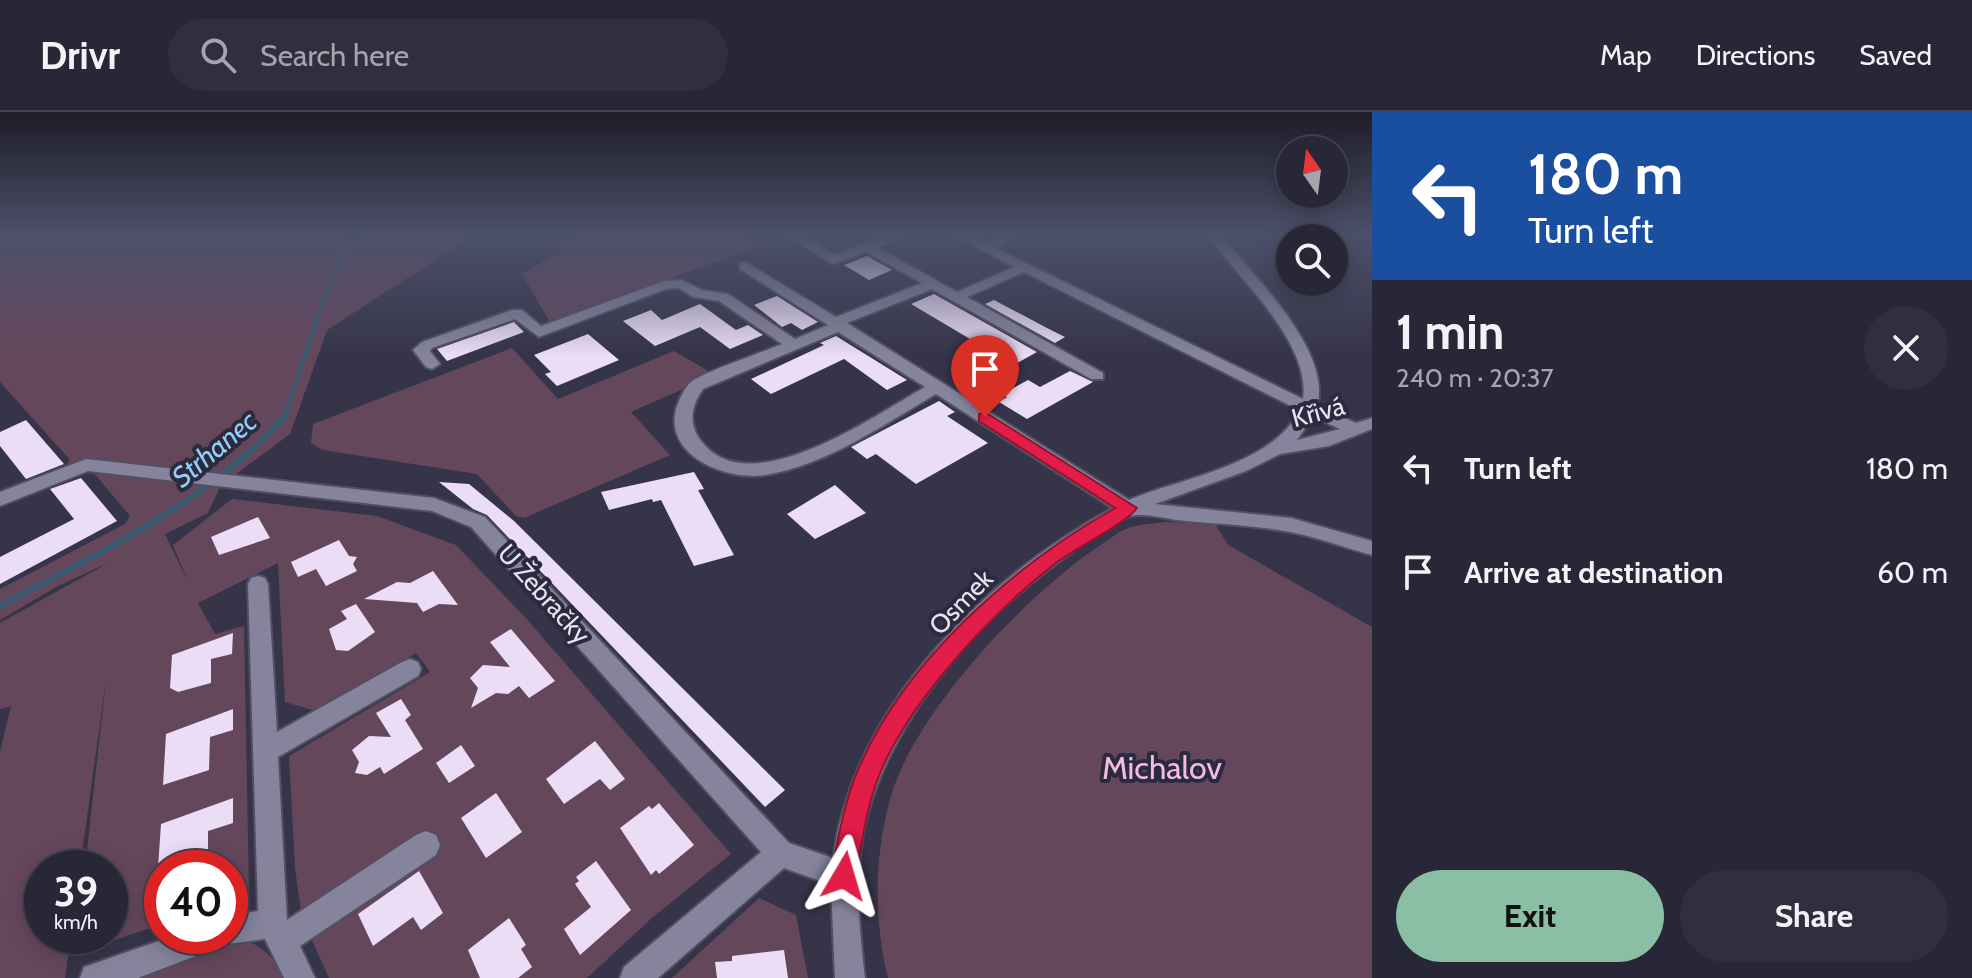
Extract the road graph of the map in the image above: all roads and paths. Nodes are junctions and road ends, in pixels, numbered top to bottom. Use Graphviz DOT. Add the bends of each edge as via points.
graph roads {
  1 [pos="761,275"];
  2 [pos="918,275"];
  3 [pos="1006,275"];
  4 [pos="1038,275"];
  5 [pos="1244,275"];
  6 [pos="933,284"];
  7 [pos="956,297"];
  8 [pos="839,323"];
  9 [pos="793,345"];
  10 [pos="432,364"];
  11 [pos="1097,376"];
  12 [pos="937,387"];
  13 [pos="1308,409"];
  14 [pos="1364,427"];
  15 [pos="1276,449"];
  16 [pos="0,484"];
  17 [pos="27,488"];
  18 [pos="0,499"];
  19 [pos="1128,508"];
  20 [pos="1372,548"];
  21 [pos="258,584"];
  22 [pos="410,669"];
  23 [pos="268,750"];
  24 [pos="426,845"];
  25 [pos="780,853"];
  26 [pos="844,876"];
  27 [pos="248,931"];
  28 [pos="278,932"];
  29 [pos="164,954"];
  30 [pos="95,978"];
  31 [pos="300,978"];
  32 [pos="635,978"];
  33 [pos="850,978"];
  1 -- 8 [label="street"];
  2 -- 6 [label="street"];
  3 -- 7 [label="street"];
  4 -- 13 [label="street"];
  5 -- 13 [label="street" via="1299,348 1310,371"];
  6 -- 7 [label="street"];
  6 -- 8 [label="street"];
  7 -- 11 [label="street"];
  8 -- 9 [label="street"];
  8 -- 12 [label="street"];
  9 -- 10 [label="street" via="723,297 698,294 682,284 664,285 539,332 517,313 427,345 421,350"];
  9 -- 12 [label="street" via="697,386 686,397 681,412 684,433 708,459 742,470 796,461"];
  12 -- 19 [label="street"];
  13 -- 14 [label="street"];
  13 -- 15 [label="street, Osmek" via="1299,427"];
  14 -- 15 [label="street, Křivá" via="1323,442"];
  15 -- 19 [label="street, Osmek"];
  16 -- 17 [label="street"];
  17 -- 18 [label="street"];
  17 -- 25 [label="street, U Žebračky" via="86,465 434,505 478,522"];
  19 -- 20 [label="street" via="1291,525"];
  19 -- 26 [label="street, Osmek" via="1068,543 1027,575 914,695 868,773 854,813"];
  21 -- 23 [label="street"];
  22 -- 23 [label="street"];
  23 -- 28 [label="street"];
  24 -- 28 [label="street"];
  25 -- 26 [label="street, U Žebračky"];
  25 -- 32 [label="street"];
  26 -- 33 [label="street, Osmek"];
  27 -- 28 [label="street"];
  28 -- 31 [label="street"];
  29 -- 30 [label="street"];
}
